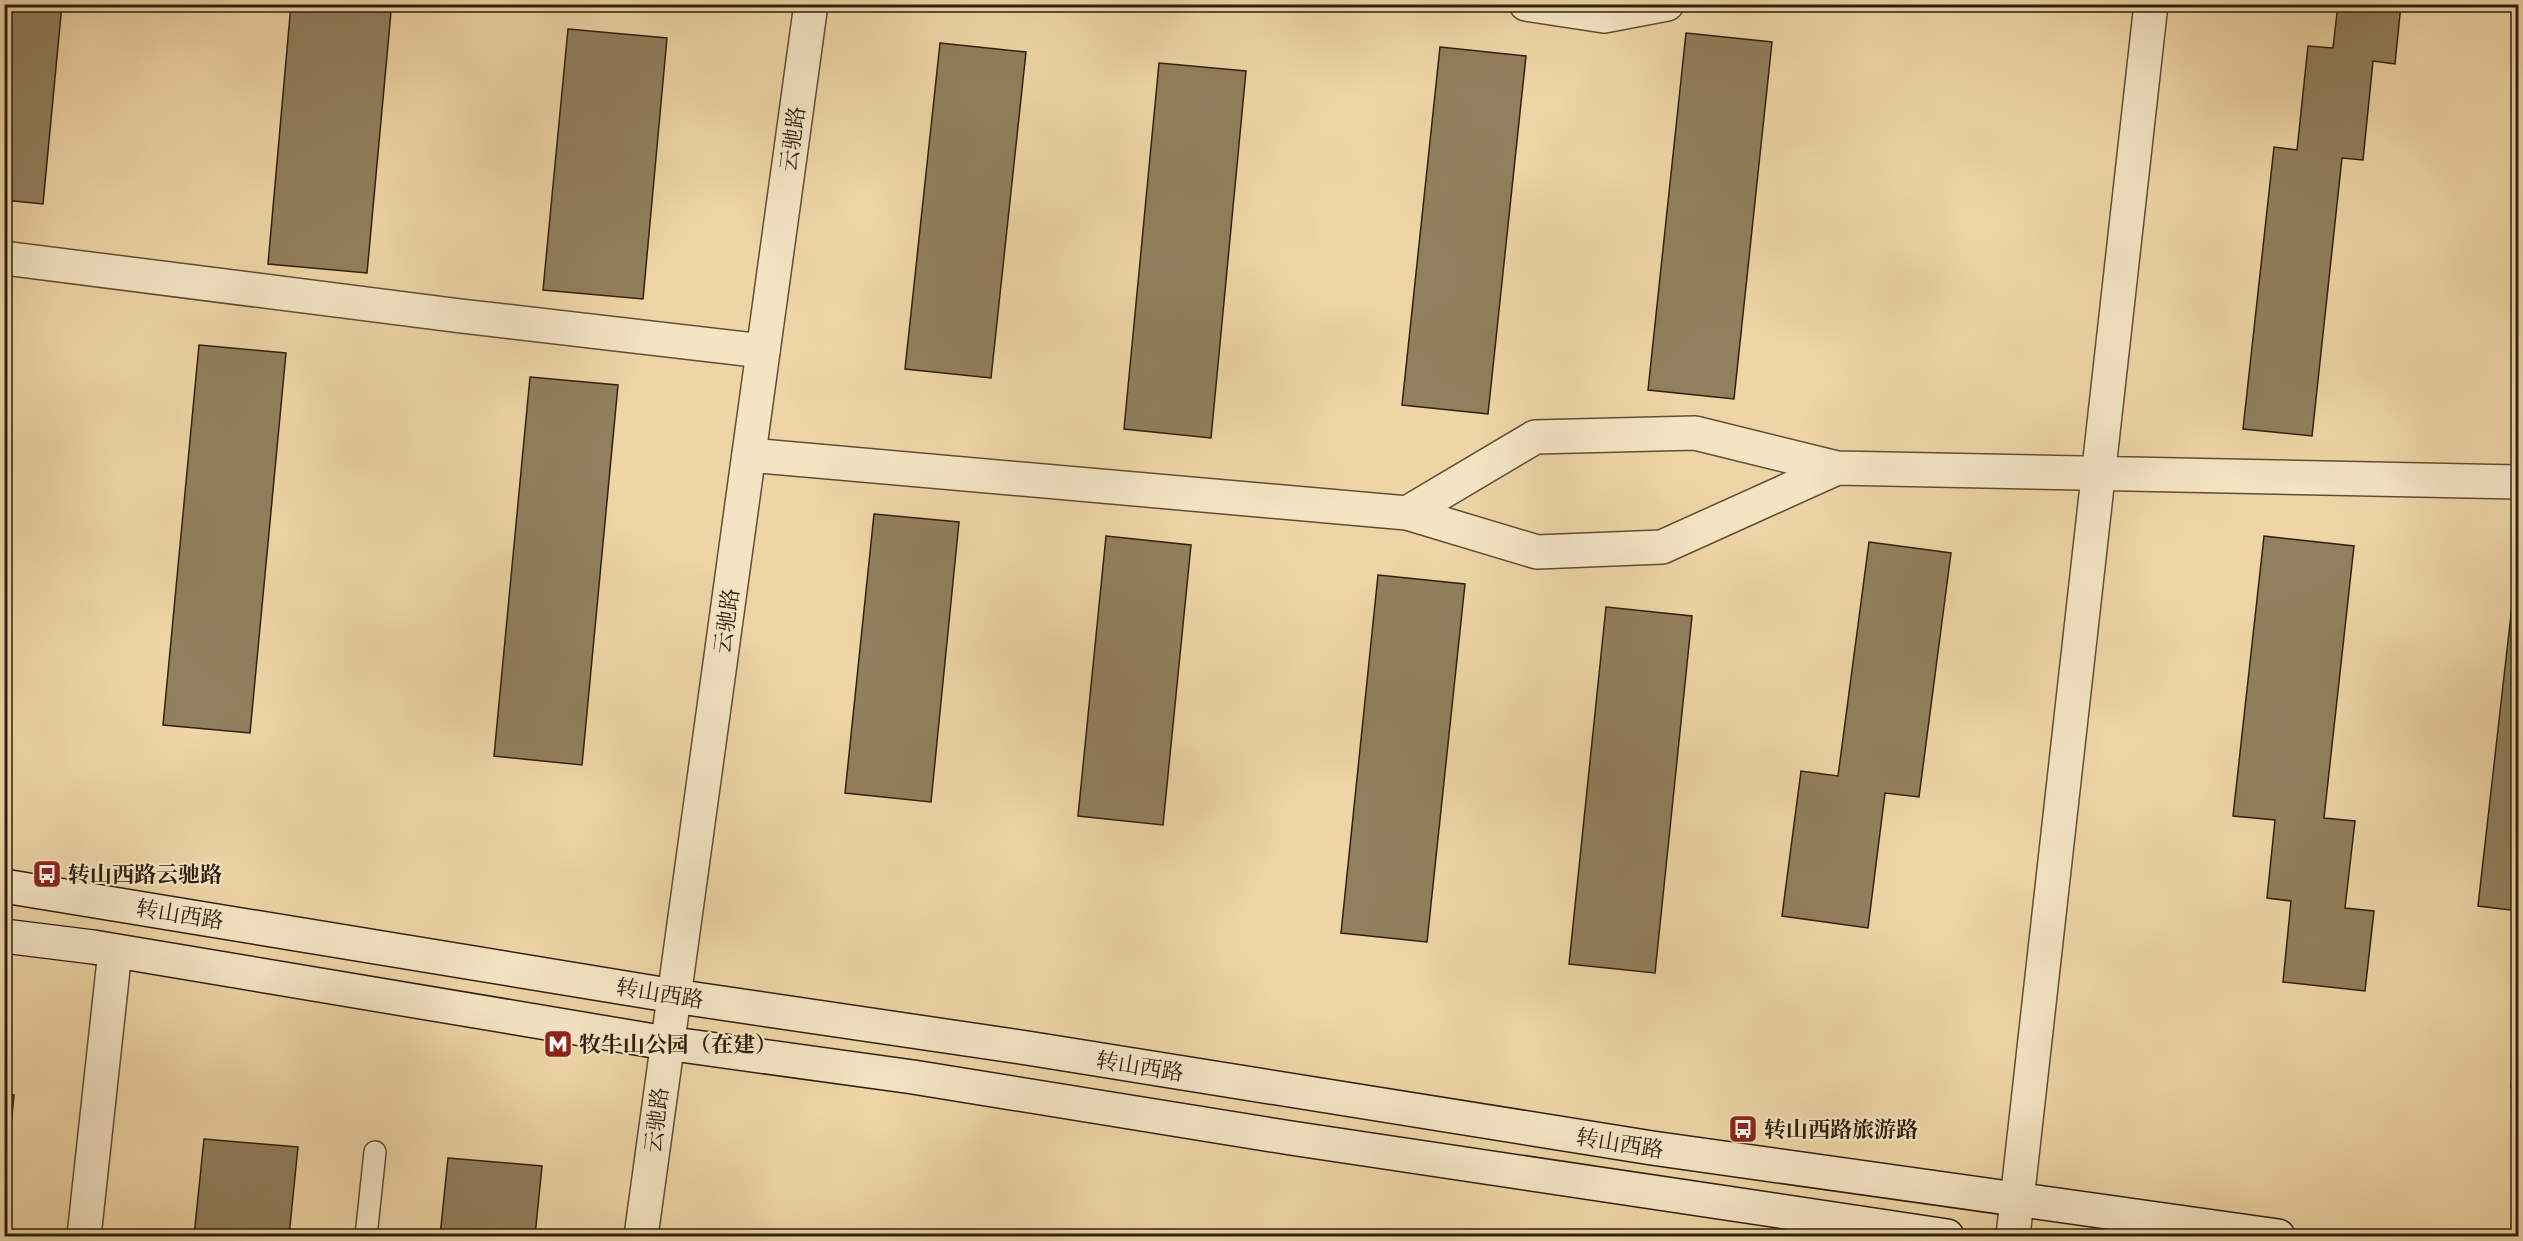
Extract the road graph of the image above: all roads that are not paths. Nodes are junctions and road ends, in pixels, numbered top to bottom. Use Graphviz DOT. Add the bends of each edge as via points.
graph roads {
  1 [pos="811,4"];
  2 [pos="1526,4"];
  3 [pos="1666,4"];
  4 [pos="2151,4"];
  5 [pos="4,258"];
  6 [pos="763,351"];
  7 [pos="749,455"];
  8 [pos="1837,468"];
  9 [pos="2098,474"];
  10 [pos="2518,482"];
  11 [pos="1407,513"];
  12 [pos="4,886"];
  13 [pos="4,936"];
  14 [pos="114,960"];
  15 [pos="674,996"];
  16 [pos="666,1043"];
  17 [pos="375,1152"];
  18 [pos="2017,1200"];
  19 [pos="84,1236"];
  20 [pos="366,1236"];
  21 [pos="640,1236"];
  22 [pos="1947,1236"];
  23 [pos="2013,1236"];
  24 [pos="2278,1236"];
  1 -- 6 [label="street, 云驰路"];
  2 -- 3 [label="street" via="1604,16"];
  4 -- 9 [label="street"];
  5 -- 6 [label="street"];
  6 -- 7 [label="street, 云驰路"];
  7 -- 11 [label="street"];
  7 -- 15 [label="street, 云驰路"];
  8 -- 9 [label="street"];
  8 -- 11 [label="street" via="1662,548 1537,552"];
  8 -- 11 [label="street" via="1695,433 1535,436"];
  9 -- 10 [label="street"];
  9 -- 18 [label="street"];
  12 -- 15 [label="street, 转山西路"];
  13 -- 16 [label="street, 转山西路" via="93,947"];
  14 -- 19 [label="street"];
  15 -- 16 [label="street, 云驰路"];
  15 -- 18 [label="street, 转山西路" via="1652,1148"];
  16 -- 21 [label="street, 云驰路"];
  16 -- 22 [label="street, 转山西路" via="913,1077"];
  17 -- 20 [label="lane"];
  18 -- 23 [label="street"];
  18 -- 24 [label="street, 转山西路"];
}
